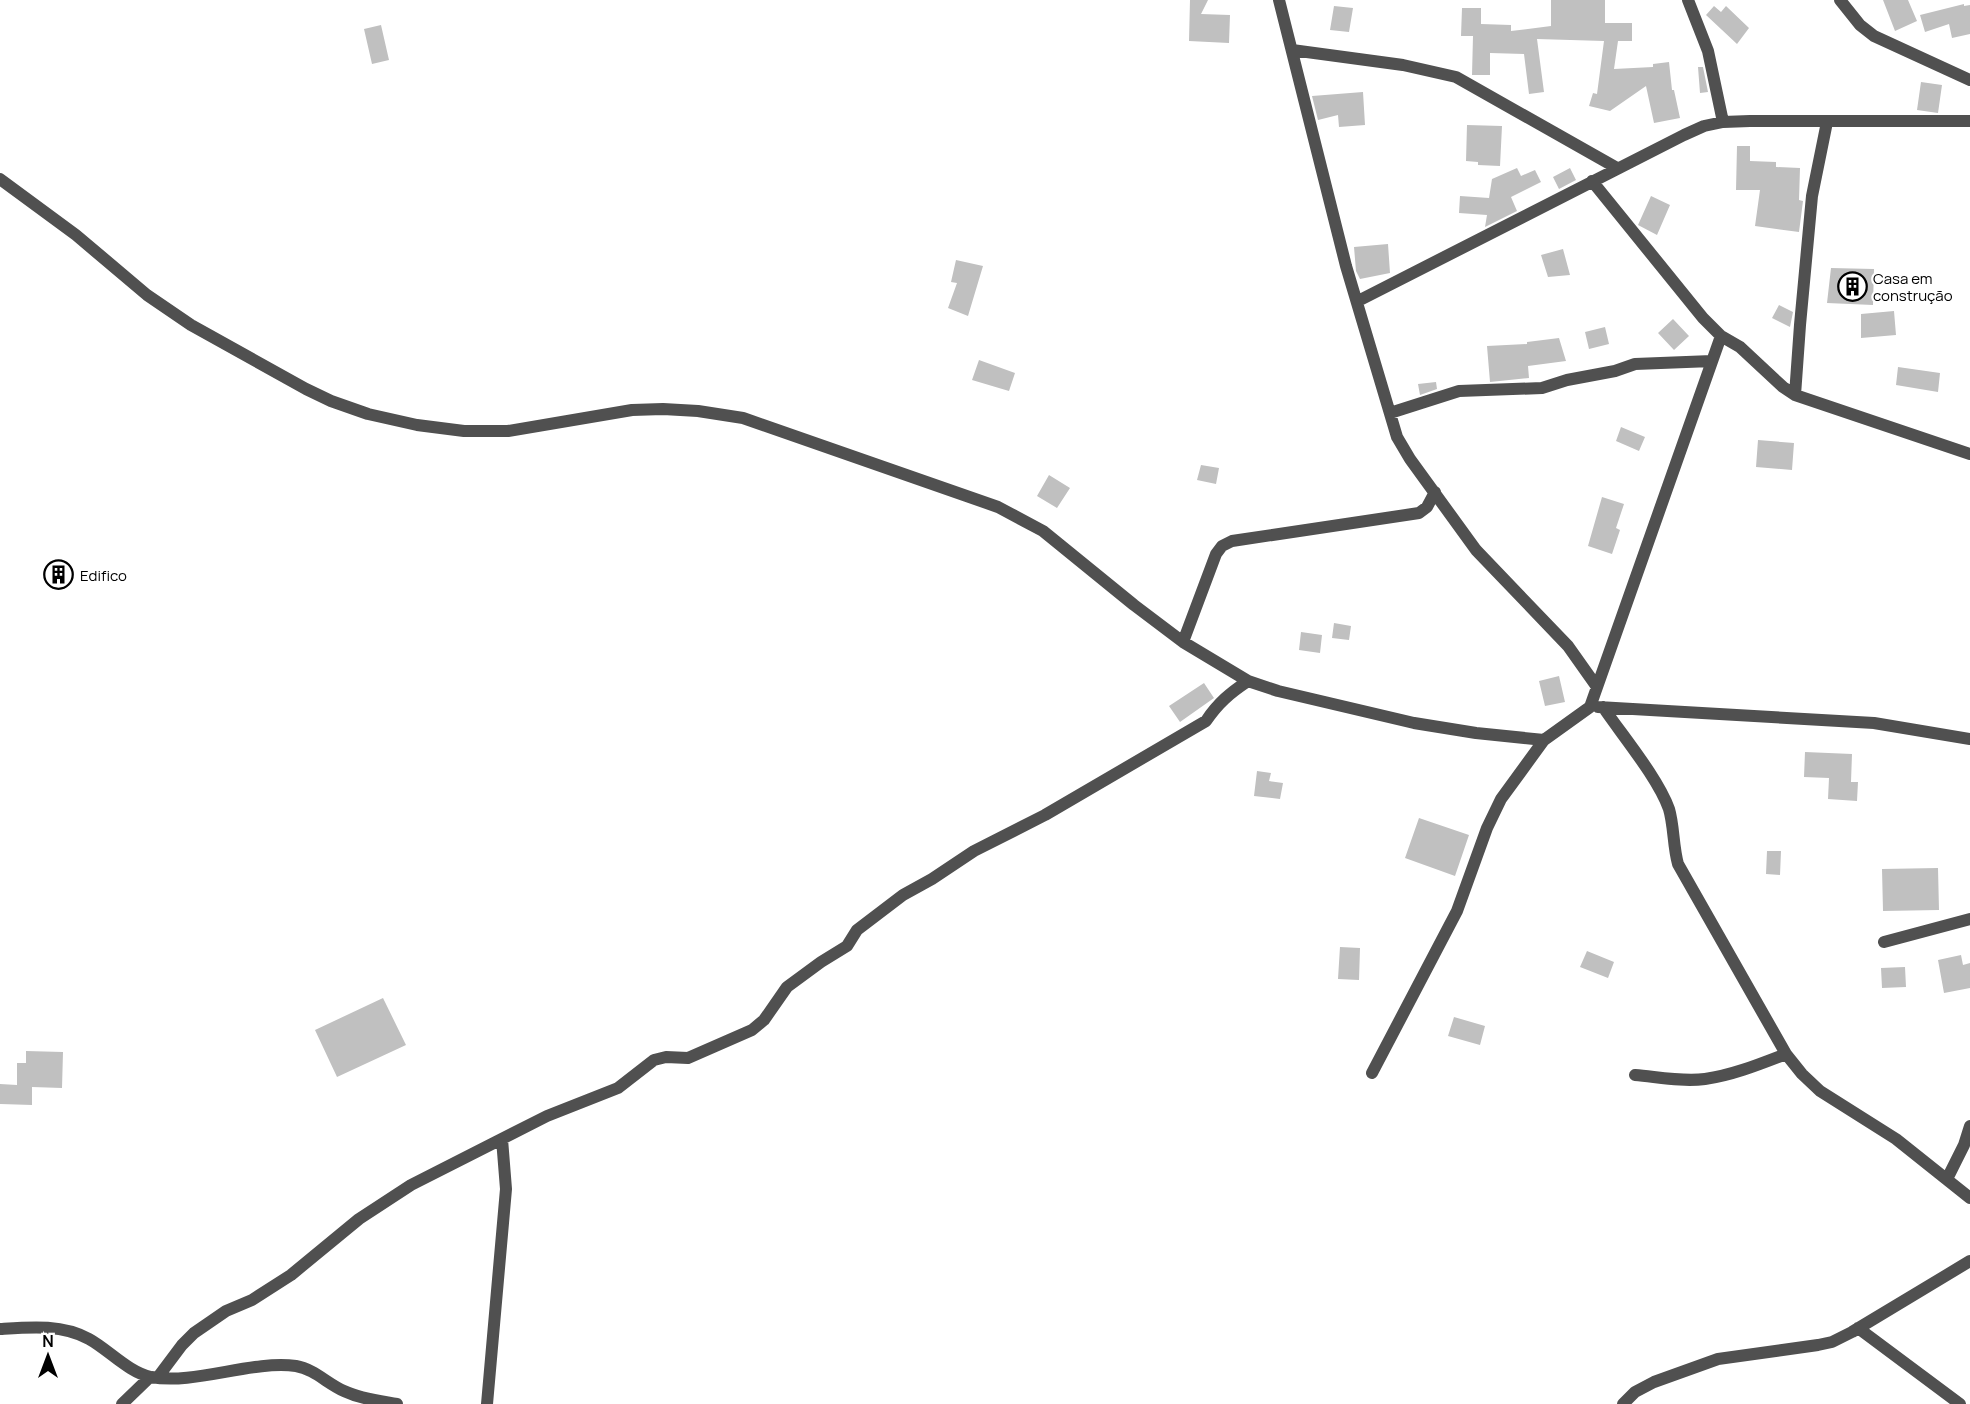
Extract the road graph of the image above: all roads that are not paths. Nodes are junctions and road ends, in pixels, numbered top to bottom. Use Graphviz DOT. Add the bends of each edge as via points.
graph roads {
  1 [pos="1280,0"];
  2 [pos="1688,0"];
  3 [pos="1840,0"];
  4 [pos="1292,50"];
  5 [pos="1970,80"];
  6 [pos="1970,121"];
  7 [pos="1723,122"];
  8 [pos="1827,122"];
  9 [pos="1617,168"];
  10 [pos="0,179"];
  11 [pos="1592,181"];
  12 [pos="1358,301"];
  13 [pos="1721,336"];
  14 [pos="1712,361"];
  15 [pos="1796,395"];
  16 [pos="1390,413"];
  17 [pos="1970,454"];
  18 [pos="1435,492"];
  19 [pos="1183,642"];
  20 [pos="1248,681"];
  21 [pos="1597,687"];
  22 [pos="1590,706"];
  23 [pos="1603,707"];
  24 [pos="1970,739"];
  25 [pos="1544,740"];
  26 [pos="1970,919"];
  27 [pos="1884,942"];
  28 [pos="1786,1054"];
  29 [pos="1372,1073"];
  30 [pos="1635,1075"];
  31 [pos="1970,1126"];
  32 [pos="502,1139"];
  33 [pos="1947,1179"];
  34 [pos="1970,1198"];
  35 [pos="1970,1261"];
  36 [pos="1858,1328"];
  37 [pos="0,1329"];
  38 [pos="154,1377"];
  39 [pos="122,1404"];
  40 [pos="397,1404"];
  41 [pos="487,1404"];
  42 [pos="1623,1404"];
  43 [pos="1960,1404"];
  1 -- 4 [label="street"];
  2 -- 7 [label="street" via="1708,51"];
  3 -- 5 [label="street" via="1874,36"];
  4 -- 9 [label="street" via="1403,65 1456,77"];
  4 -- 12 [label="street"];
  6 -- 8 [label="street"];
  7 -- 8 [label="street"];
  7 -- 9 [label="street" via="1704,126"];
  8 -- 15 [label="street" via="1812,196"];
  9 -- 11 [label="street"];
  10 -- 19 [label="street" via="76,235 147,295 331,401 417,425 464,431 508,431 632,410 698,411 743,418 998,507 1043,531"];
  11 -- 12 [label="street"];
  11 -- 13 [label="street"];
  12 -- 16 [label="street"];
  13 -- 14 [label="street"];
  13 -- 15 [label="street" via="1740,347"];
  14 -- 16 [label="street" via="1635,364 1542,388 1460,391"];
  14 -- 21 [label="street"];
  15 -- 17 [label="street"];
  16 -- 18 [label="street" via="1397,437"];
  18 -- 19 [label="street" via="1419,513 1232,541 1222,546"];
  18 -- 21 [label="street" via="1476,550 1568,646"];
  19 -- 20 [label="street"];
  20 -- 25 [label="street" via="1414,723"];
  20 -- 32 [label="street" via="1227,694 1206,721 903,895 857,930 847,946 788,987 764,1020 752,1029 688,1058 654,1060 618,1088"];
  21 -- 22 [label="street"];
  22 -- 23 [label="street"];
  22 -- 25 [label="street"];
  23 -- 24 [label="street" via="1874,723"];
  23 -- 28 [label="street" via="1656,784 1669,809 1678,864"];
  25 -- 29 [label="street" via="1501,799 1457,910"];
  26 -- 27 [label="street"];
  28 -- 30 [label="street" via="1706,1078"];
  28 -- 33 [label="street" via="1820,1091 1896,1139"];
  31 -- 33 [label="street"];
  32 -- 38 [label="street" via="411,1185 359,1219 291,1275 194,1333"];
  32 -- 41 [label="street" via="506,1189"];
  33 -- 34 [label="street"];
  35 -- 36 [label="street"];
  36 -- 42 [label="street" via="1832,1342 1718,1359 1654,1382"];
  36 -- 43 [label="street"];
  37 -- 38 [label="street" via="45,1327 69,1331 89,1339 140,1373"];
  38 -- 39 [label="street"];
  38 -- 40 [label="street" via="297,1366 344,1391"];
}
